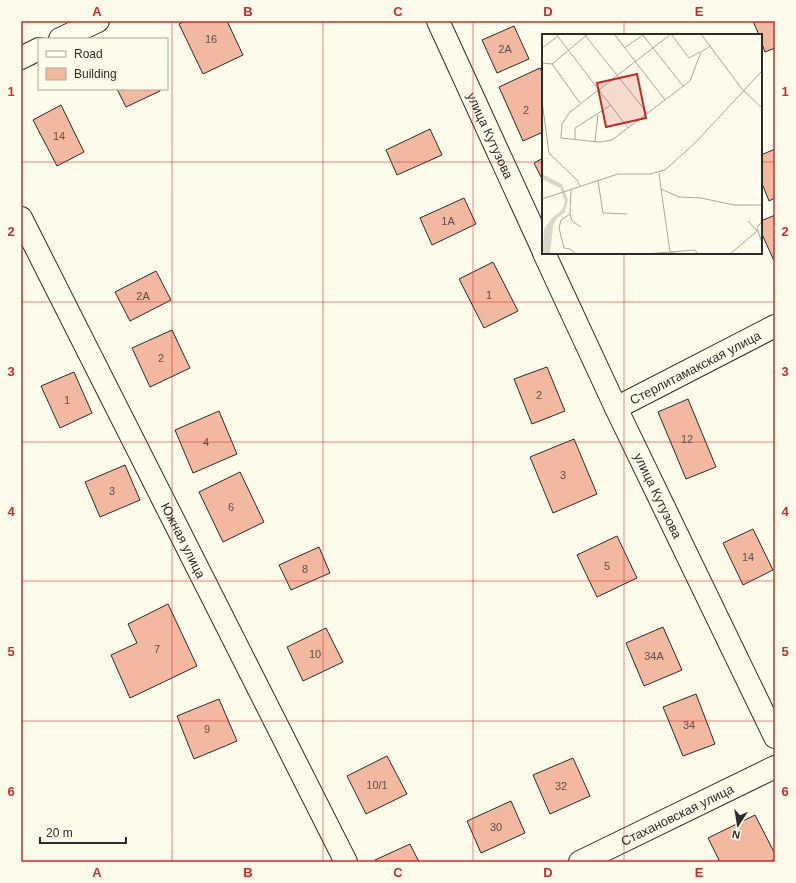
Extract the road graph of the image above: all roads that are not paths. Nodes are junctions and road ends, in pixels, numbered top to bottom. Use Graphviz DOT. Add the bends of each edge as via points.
graph roads {
  1 [pos="98,21"];
  2 [pos="438,21"];
  3 [pos="62,38"];
  4 [pos="38,50"];
  5 [pos="21,58"];
  6 [pos="21,218"];
  7 [pos="542,248"];
  8 [pos="544,254"];
  9 [pos="775,326"];
  10 [pos="616,408"];
  11 [pos="775,737"];
  12 [pos="775,766"];
  13 [pos="346,862"];
  14 [pos="580,862"];
  1 -- 3 [label="street"];
  2 -- 7 [label="street, улица Кутузова"];
  4 -- 5 [label="street"];
  6 -- 13 [label="street, Южная улица"];
  8 -- 10 [label="street, улица Кутузова"];
  9 -- 10 [label="street, Стерлитамакская улица"];
  10 -- 11 [label="street, улица Кутузова"];
  12 -- 14 [label="street, Стахановская улица"];
}
